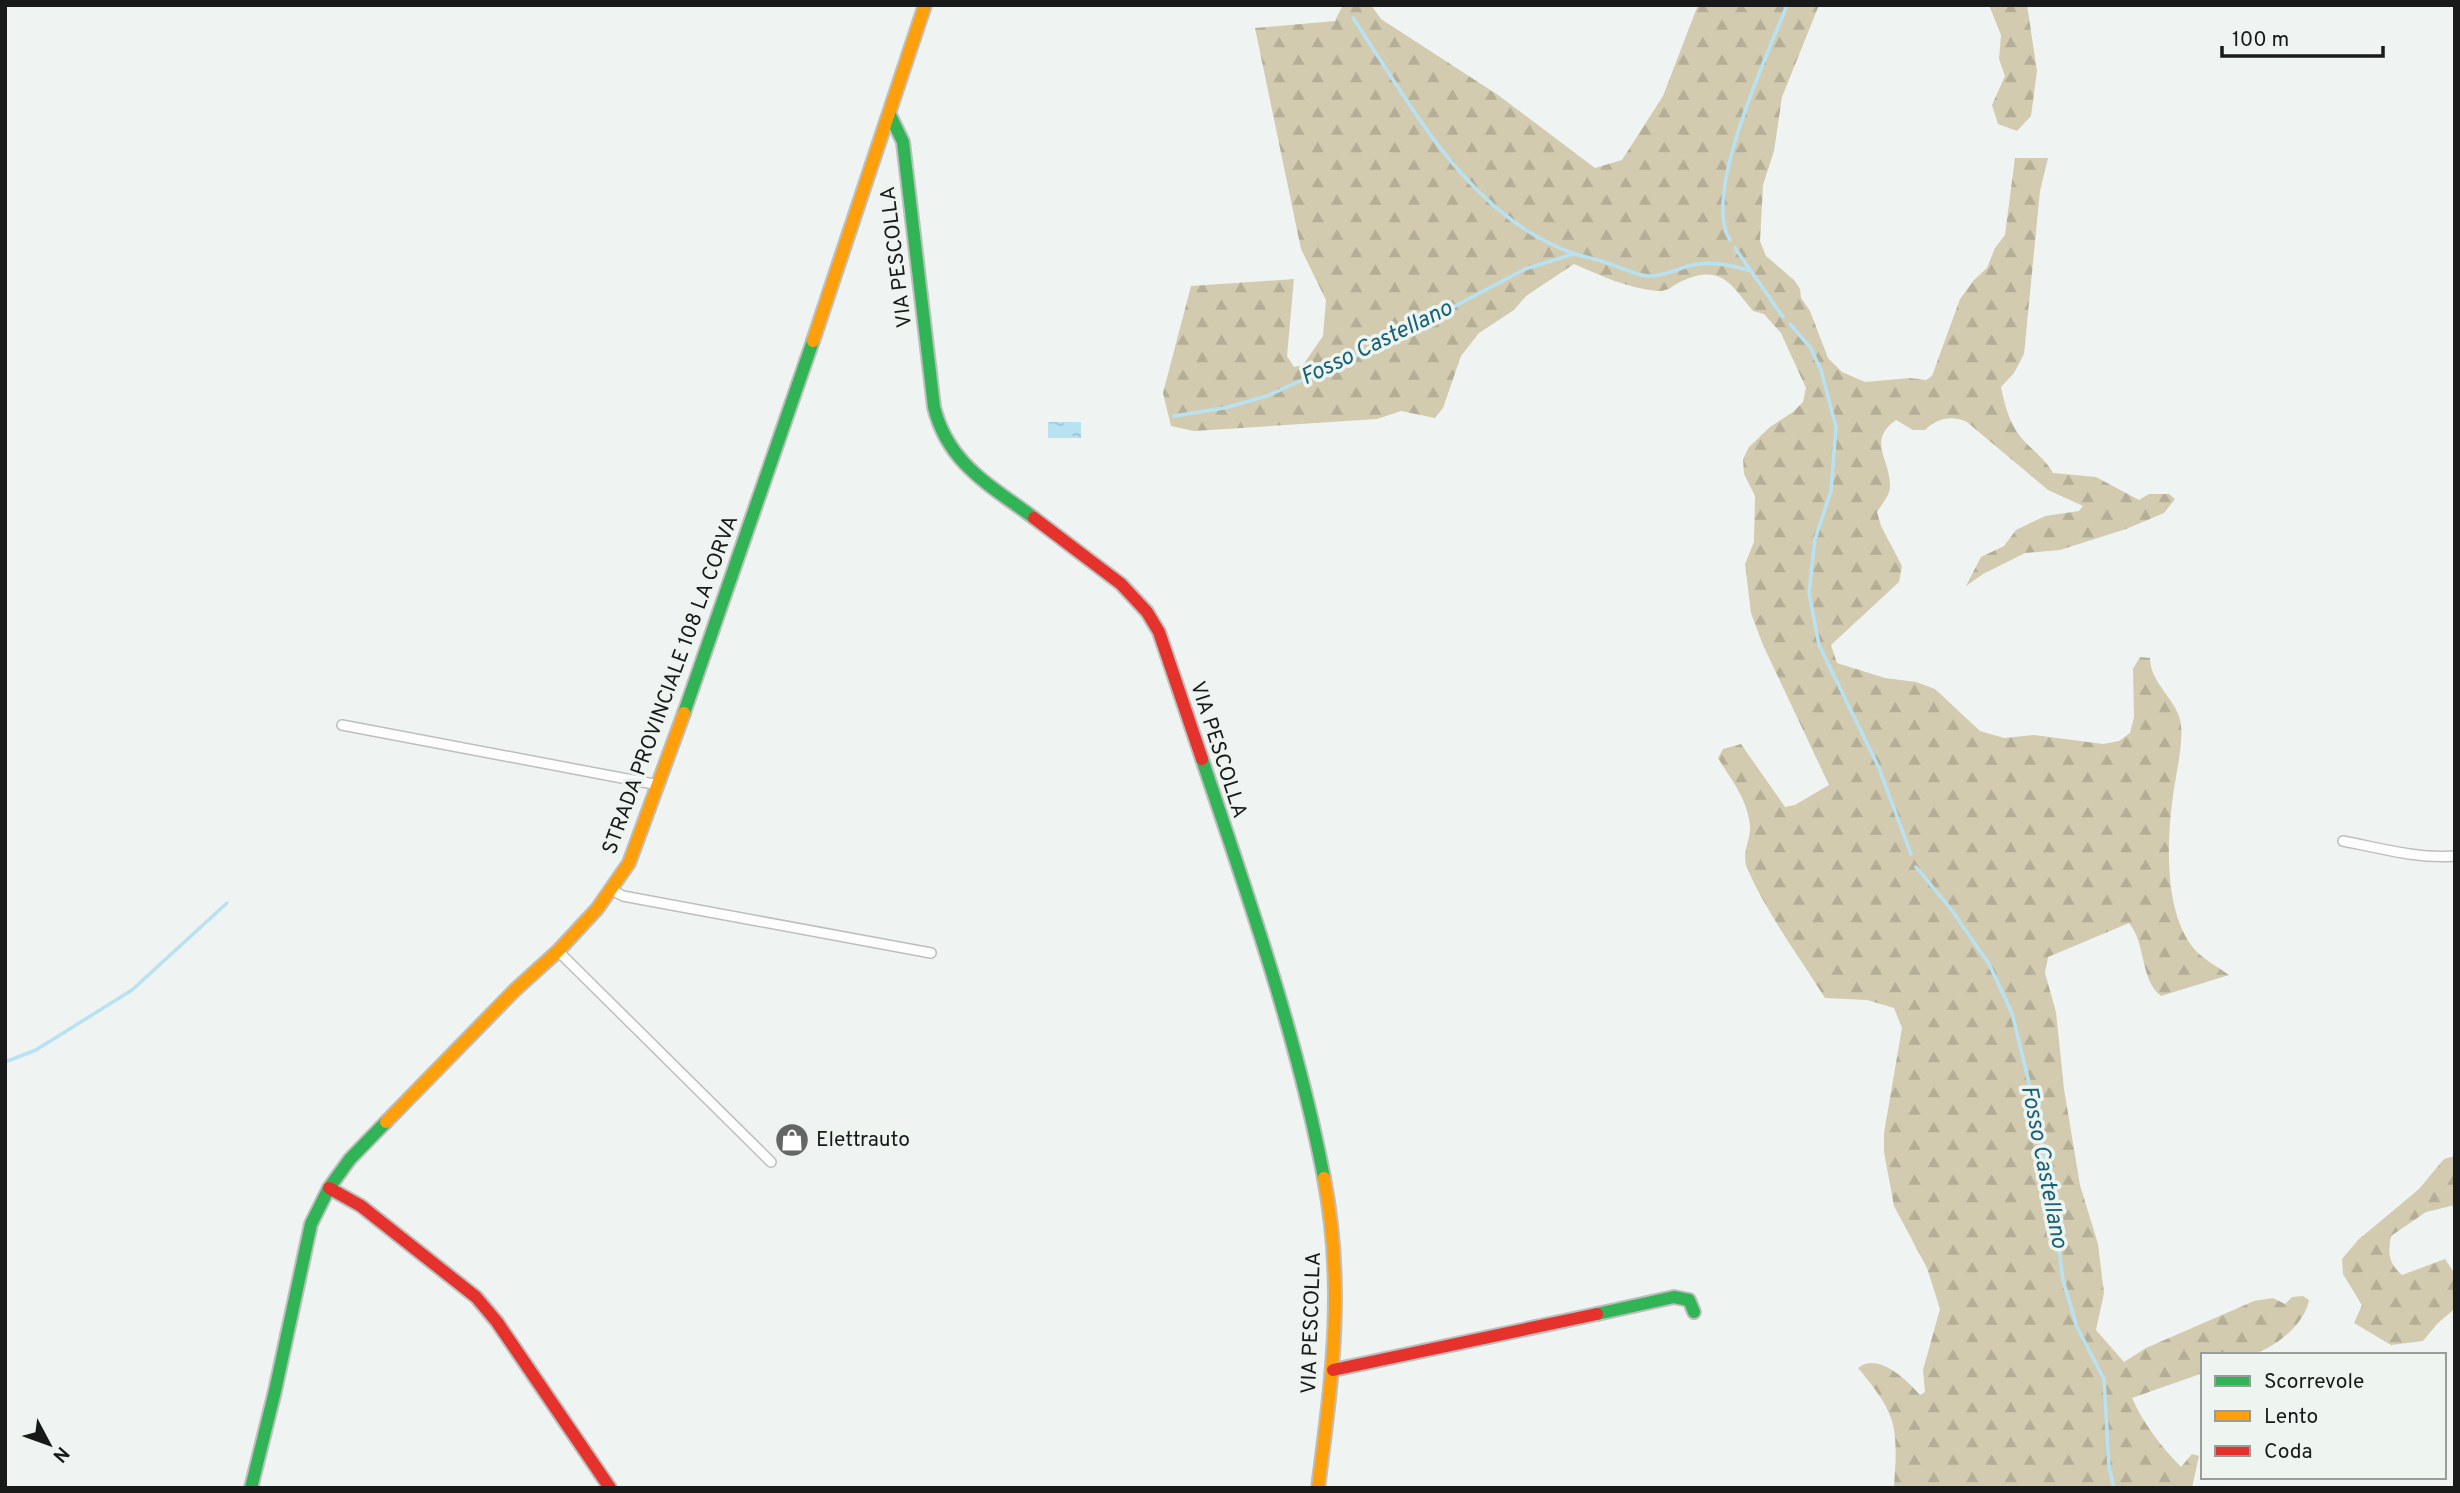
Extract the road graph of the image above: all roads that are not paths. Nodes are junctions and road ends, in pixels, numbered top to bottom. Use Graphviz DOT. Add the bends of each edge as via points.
graph roads {
  1 [pos="925,5"];
  2 [pos="890,115"];
  3 [pos="342,725"];
  4 [pos="659,785"];
  5 [pos="2343,841"];
  6 [pos="2455,856"];
  7 [pos="612,890"];
  8 [pos="558,951"];
  9 [pos="931,953"];
  10 [pos="771,1162"];
  11 [pos="329,1188"];
  12 [pos="1694,1312"];
  13 [pos="1334,1370"];
  14 [pos="251,1488"];
  15 [pos="610,1488"];
  16 [pos="1318,1488"];
  1 -- 2 [label="street, STRADA PROVINCIALE 108 LA CORVA"];
  2 -- 4 [label="street, STRADA PROVINCIALE 108 LA CORVA"];
  2 -- 13 [label="street, VIA PESCOLLA" via="903,142 940,434 976,474 1136,597 1159,632 1277,990 1321,1156 1337,1282"];
  3 -- 4 [label="street"];
  4 -- 7 [label="street, STRADA PROVINCIALE 108 LA CORVA" via="629,863"];
  5 -- 6 [label="street" via="2406,854"];
  7 -- 8 [label="street, STRADA PROVINCIALE 108 LA CORVA"];
  7 -- 9 [label="street" via="623,896"];
  8 -- 10 [label="street"];
  8 -- 11 [label="street, STRADA PROVINCIALE 108 LA CORVA" via="350,1159"];
  11 -- 14 [label="street, STRADA PROVINCIALE 108 LA CORVA" via="304,1251"];
  11 -- 15 [label="street" via="361,1206 476,1297"];
  12 -- 13 [label="street" via="1689,1300 1674,1297"];
  13 -- 16 [label="street, VIA PESCOLLA"];
}
